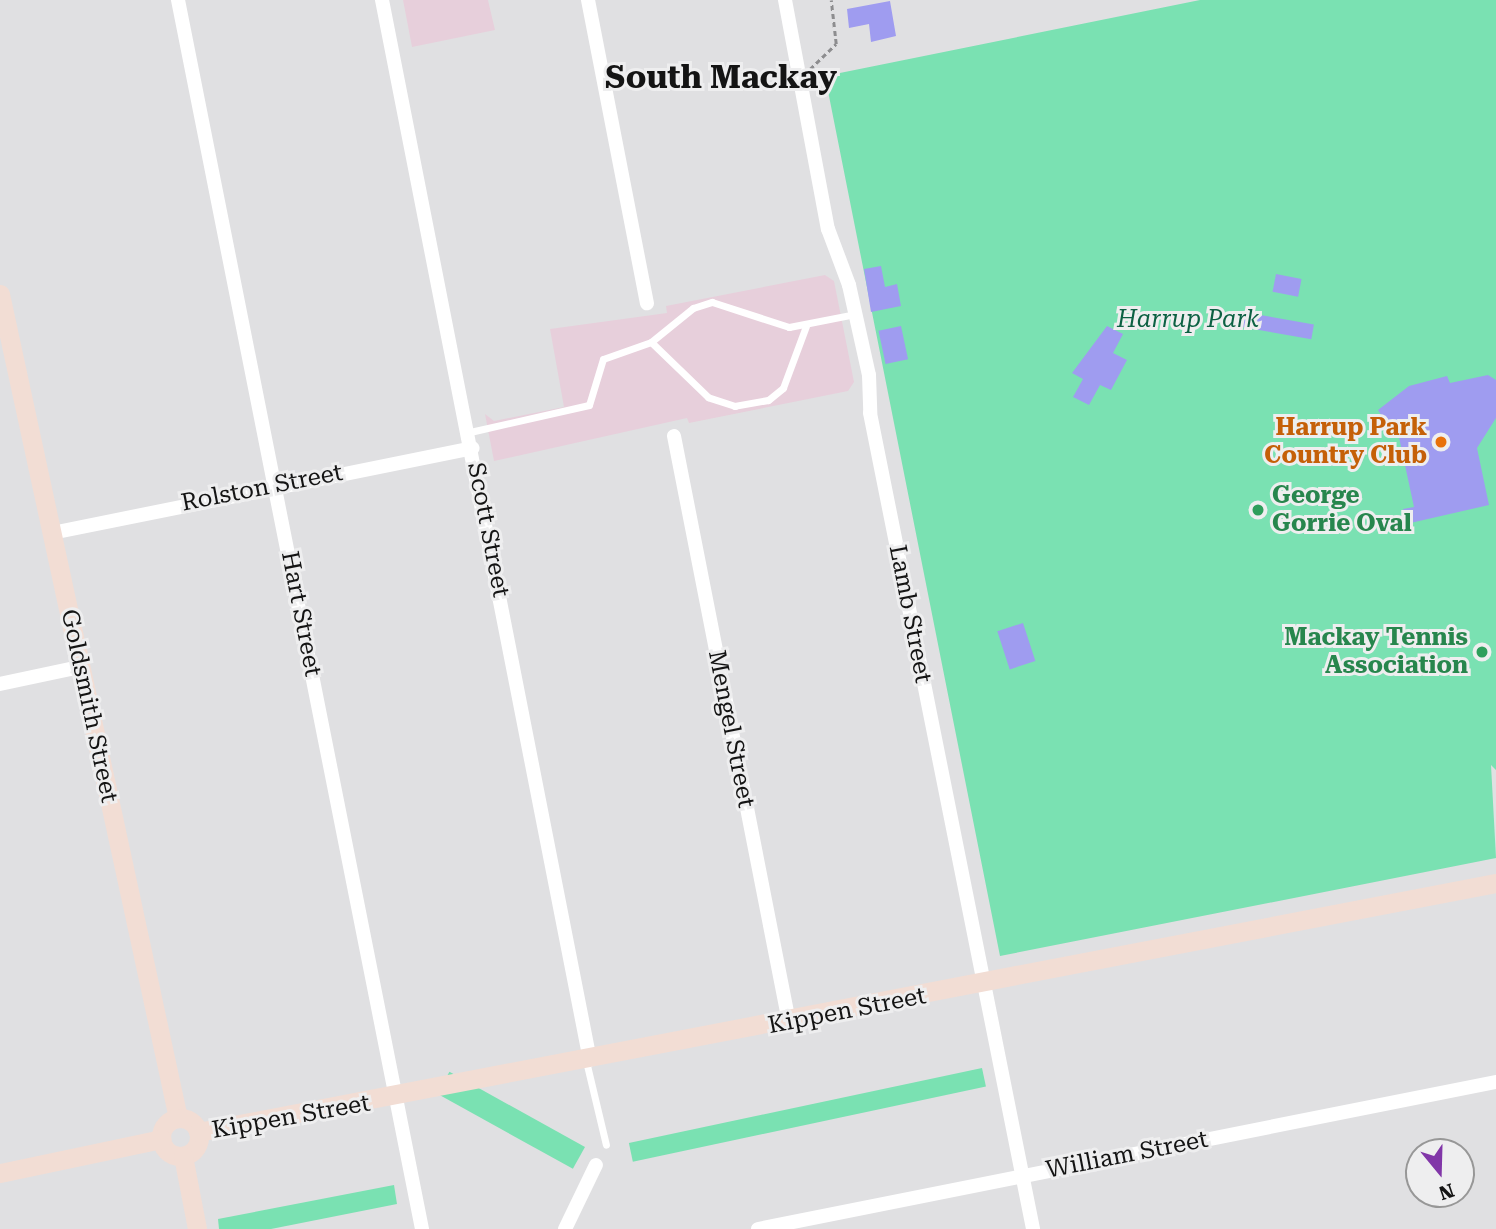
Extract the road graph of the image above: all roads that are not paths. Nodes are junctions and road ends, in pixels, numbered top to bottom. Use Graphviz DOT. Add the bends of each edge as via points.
graph roads {
  1 [pos="178,0"];
  2 [pos="382,0"];
  3 [pos="589,0"];
  4 [pos="785,0"];
  5 [pos="0,294"];
  6 [pos="647,303"];
  7 [pos="856,314"];
  8 [pos="806,326"];
  9 [pos="651,342"];
  10 [pos="470,432"];
  11 [pos="674,436"];
  12 [pos="473,448"];
  13 [pos="275,484"];
  14 [pos="52,533"];
  15 [pos="80,667"];
  16 [pos="0,684"];
  17 [pos="1496,883"];
  18 [pos="984,984"];
  19 [pos="789,1022"];
  20 [pos="588,1061"];
  21 [pos="1496,1082"];
  22 [pos="396,1099"];
  23 [pos="178,1118"];
  24 [pos="198,1132"];
  25 [pos="161,1139"];
  26 [pos="606,1145"];
  27 [pos="183,1156"];
  28 [pos="596,1165"];
  29 [pos="0,1173"];
  30 [pos="1022,1176"];
  31 [pos="197,1229"];
  32 [pos="422,1229"];
  33 [pos="565,1229"];
  34 [pos="758,1229"];
  35 [pos="1033,1229"];
  1 -- 13 [label="street, Hart Street"];
  2 -- 10 [label="street, Scott Street"];
  3 -- 6 [label="street"];
  4 -- 7 [label="street, Lamb Street" via="828,229"];
  5 -- 14 [label="street, Goldsmith Street"];
  7 -- 8 [label="lane"];
  7 -- 18 [label="street, Lamb Street"];
  8 -- 9 [label="lane" via="776,325 712,302 693,308"];
  8 -- 9 [label="lane" via="783,388 768,400 735,407 708,397"];
  9 -- 10 [label="lane" via="603,359 589,405"];
  10 -- 12 [label="street, Scott Street"];
  11 -- 19 [label="street, Mengel Street"];
  12 -- 13 [label="street, Rolston Street"];
  12 -- 20 [label="street, Scott Street"];
  13 -- 14 [label="street, Rolston Street"];
  13 -- 22 [label="street, Hart Street"];
  14 -- 15 [label="street, Goldsmith Street"];
  15 -- 16 [label="street"];
  15 -- 23 [label="street, Goldsmith Street"];
  17 -- 18 [label="street, Kippen Street"];
  18 -- 19 [label="street, Kippen Street"];
  18 -- 30 [label="street, Lamb Street"];
  19 -- 20 [label="street, Kippen Street"];
  20 -- 22 [label="street, Kippen Street"];
  20 -- 26 [label="lane, Scott Street"];
  21 -- 30 [label="street, William Street"];
  22 -- 24 [label="street, Kippen Street"];
  22 -- 32 [label="street, Hart Street"];
  23 -- 24 [label="street"];
  23 -- 25 [label="street" via="167,1124"];
  24 -- 27 [label="street" via="196,1146"];
  25 -- 27 [label="street" via="169,1152"];
  25 -- 29 [label="street"];
  27 -- 31 [label="street"];
  28 -- 33 [label="street"];
  30 -- 34 [label="street, William Street"];
  30 -- 35 [label="street, Lamb Street"];
}
